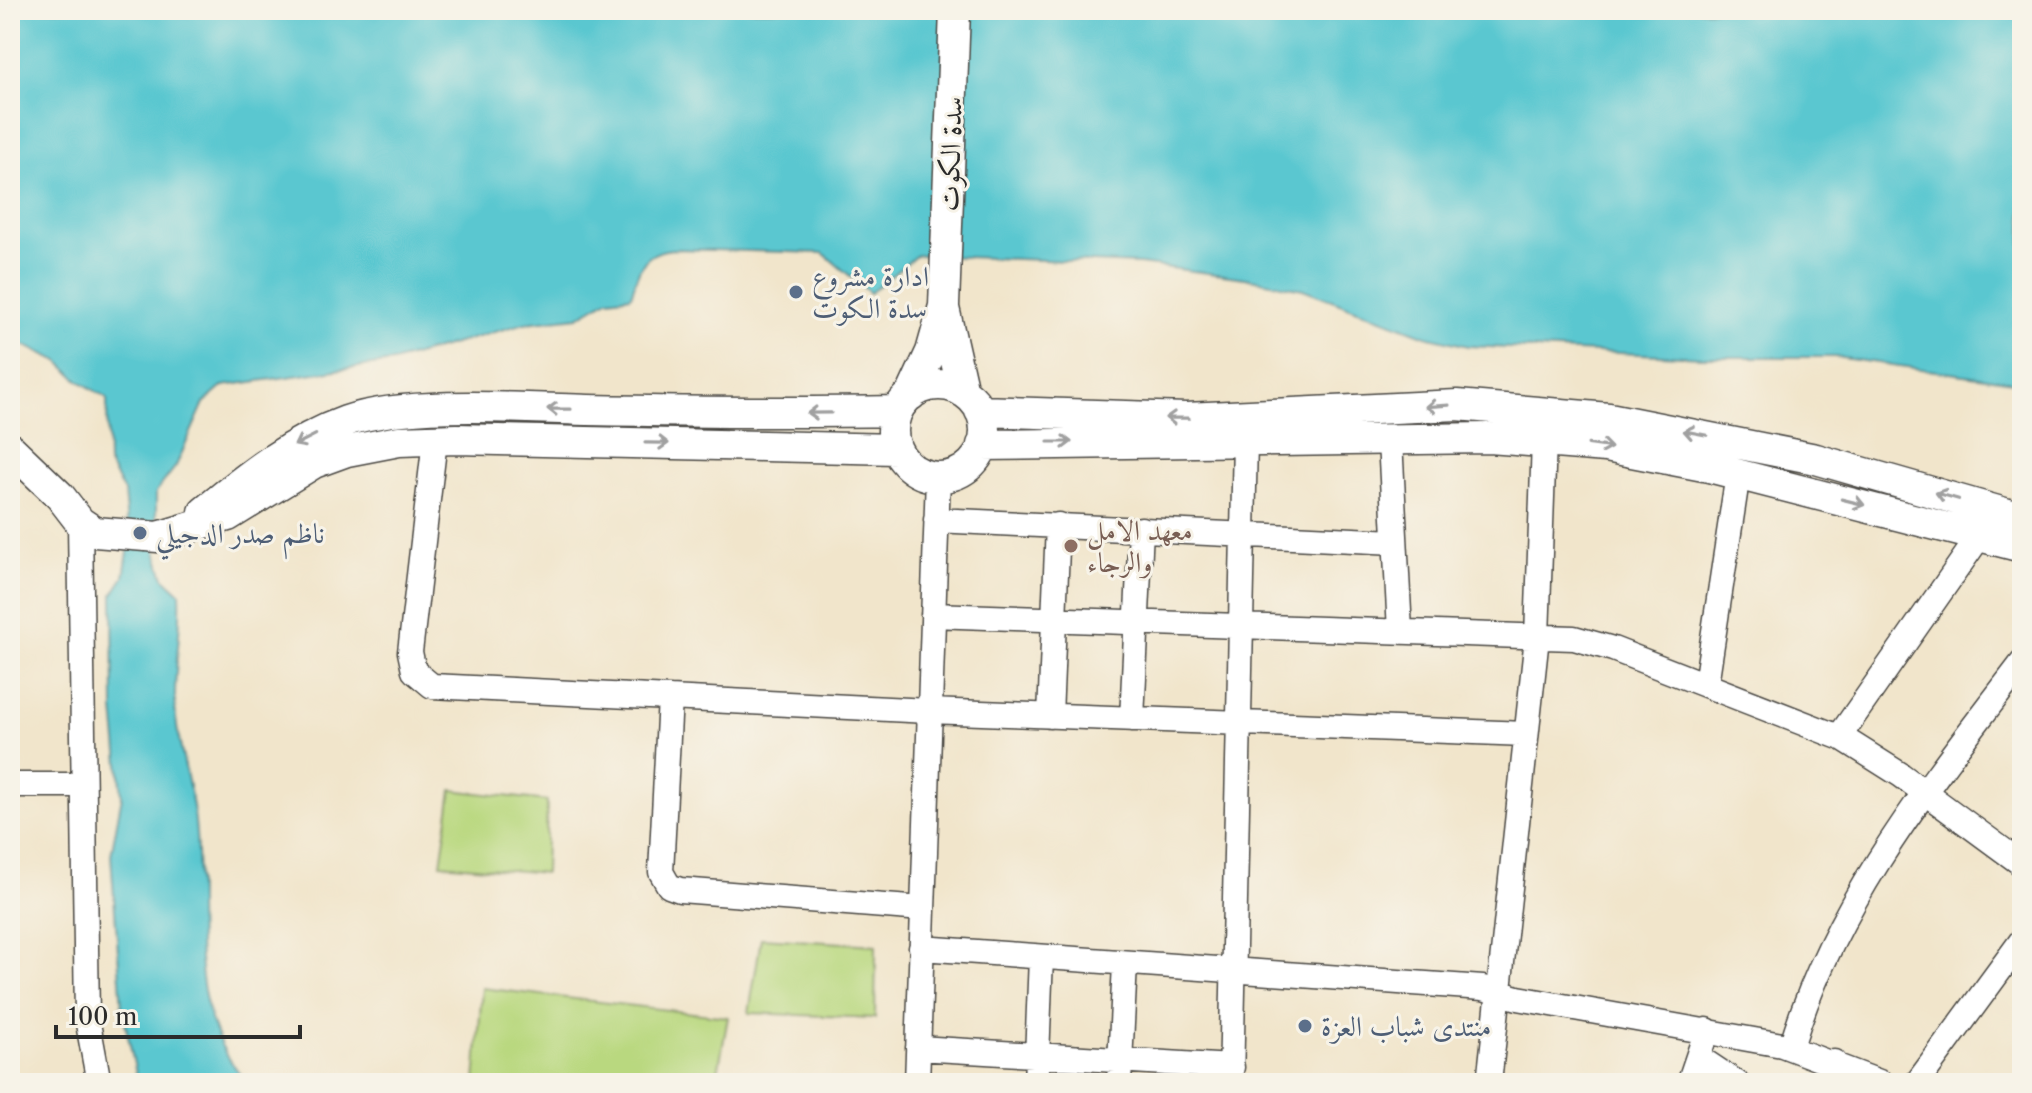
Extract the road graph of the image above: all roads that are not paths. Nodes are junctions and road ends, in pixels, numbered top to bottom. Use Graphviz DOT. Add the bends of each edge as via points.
graph roads {
  1 [pos="955,10"];
  2 [pos="944,302"];
  3 [pos="972,401"];
  4 [pos="904,403"];
  5 [pos="1332,426"];
  6 [pos="435,440"];
  7 [pos="1245,441"];
  8 [pos="1390,441"];
  9 [pos="1544,441"];
  10 [pos="982,445"];
  11 [pos="10,448"];
  12 [pos="896,449"];
  13 [pos="1738,474"];
  14 [pos="938,477"];
  15 [pos="936,520"];
  16 [pos="80,522"];
  17 [pos="1058,525"];
  18 [pos="1141,529"];
  19 [pos="169,533"];
  20 [pos="1243,534"];
  21 [pos="1979,537"];
  22 [pos="2021,540"];
  23 [pos="1395,542"];
  24 [pos="933,615"];
  25 [pos="1053,619"];
  26 [pos="1136,622"];
  27 [pos="1241,625"];
  28 [pos="1400,631"];
  29 [pos="1537,637"];
  30 [pos="2022,663"];
  31 [pos="1706,684"];
  32 [pos="670,698"];
  33 [pos="929,711"];
  34 [pos="1050,716"];
  35 [pos="1132,719"];
  36 [pos="1239,723"];
  37 [pos="1526,734"];
  38 [pos="1839,737"];
  39 [pos="10,785"];
  40 [pos="83,785"];
  41 [pos="1924,792"];
  42 [pos="2022,864"];
  43 [pos="923,909"];
  44 [pos="2022,940"];
  45 [pos="921,948"];
  46 [pos="1041,957"];
  47 [pos="1125,964"];
  48 [pos="1233,972"];
  49 [pos="1498,992"];
  50 [pos="1707,1030"];
  51 [pos="1791,1047"];
  52 [pos="918,1048"];
  53 [pos="1037,1055"];
  54 [pos="1698,1057"];
  55 [pos="1834,1062"];
  56 [pos="1120,1072"];
  57 [pos="1234,1079"];
  58 [pos="99,1083"];
  59 [pos="917,1083"];
  60 [pos="1036,1083"];
  61 [pos="1489,1083"];
  62 [pos="1689,1083"];
  63 [pos="1737,1083"];
  64 [pos="1820,1083"];
  65 [pos="1882,1083"];
  66 [pos="1917,1083"];
  1 -- 2 [label="main road, سدة الكوت"];
  2 -- 3 [label="main road"];
  2 -- 4 [label="main road" via="931,352"];
  3 -- 4 [label="main road" via="937,385"];
  5 -- 3 [label="main road, one-way" via="995,414"];
  3 -- 10 [label="main road" via="984,422"];
  4 -- 12 [label="main road" via="893,437"];
  4 -- 19 [label="main road, one-way" via="751,414 524,408 366,415 282,452"];
  5 -- 7 [label="main road"];
  5 -- 8 [label="main road"];
  22 -- 5 [label="main road, one-way" via="1816,459 1609,418 1457,405"];
  6 -- 12 [label="main road, one-way"];
  6 -- 19 [label="main road" via="347,451 314,463 228,516"];
  6 -- 32 [label="street" via="410,652 419,679 432,686"];
  10 -- 7 [label="main road, one-way"];
  7 -- 20 [label="street"];
  8 -- 9 [label="main road"];
  8 -- 23 [label="street"];
  9 -- 13 [label="main road, one-way" via="1606,447"];
  9 -- 29 [label="street"];
  10 -- 14 [label="main road" via="965,469"];
  11 -- 16 [label="main road"];
  12 -- 14 [label="main road" via="913,469"];
  13 -- 21 [label="main road, one-way"];
  13 -- 31 [label="street"];
  14 -- 15 [label="street"];
  15 -- 17 [label="street"];
  15 -- 24 [label="street"];
  16 -- 19 [label="main road" via="110,536"];
  16 -- 40 [label="street"];
  17 -- 18 [label="street"];
  17 -- 25 [label="street"];
  18 -- 20 [label="street"];
  18 -- 26 [label="street"];
  20 -- 23 [label="street"];
  20 -- 27 [label="street"];
  21 -- 22 [label="main road"];
  21 -- 38 [label="street"];
  23 -- 28 [label="street"];
  24 -- 25 [label="street"];
  24 -- 33 [label="street"];
  25 -- 26 [label="street"];
  25 -- 34 [label="street"];
  26 -- 27 [label="street"];
  26 -- 35 [label="street"];
  27 -- 28 [label="street"];
  27 -- 36 [label="street"];
  28 -- 29 [label="street"];
  29 -- 31 [label="street" via="1592,643"];
  29 -- 37 [label="street"];
  30 -- 41 [label="street"];
  31 -- 38 [label="street"];
  32 -- 33 [label="street"];
  32 -- 43 [label="street" via="661,872 669,886"];
  33 -- 34 [label="street"];
  33 -- 43 [label="street"];
  34 -- 35 [label="street"];
  35 -- 36 [label="street"];
  36 -- 37 [label="street"];
  36 -- 48 [label="street"];
  37 -- 49 [label="street"];
  38 -- 41 [label="street"];
  39 -- 40 [label="street"];
  40 -- 58 [label="street" via="87,1018"];
  41 -- 42 [label="street"];
  41 -- 51 [label="street" via="1850,904"];
  43 -- 45 [label="street"];
  44 -- 66 [label="street"];
  45 -- 46 [label="street"];
  45 -- 52 [label="street"];
  46 -- 47 [label="street"];
  46 -- 53 [label="street"];
  47 -- 48 [label="street"];
  47 -- 56 [label="street"];
  48 -- 49 [label="street"];
  48 -- 57 [label="street"];
  49 -- 50 [label="street"];
  49 -- 61 [label="street"];
  50 -- 51 [label="street"];
  50 -- 54 [label="street"];
  51 -- 55 [label="street"];
  52 -- 53 [label="street"];
  52 -- 59 [label="street"];
  53 -- 56 [label="street"];
  53 -- 60 [label="street"];
  54 -- 62 [label="street"];
  54 -- 63 [label="street"];
  55 -- 64 [label="street"];
  55 -- 65 [label="street"];
  56 -- 57 [label="street"];
}
